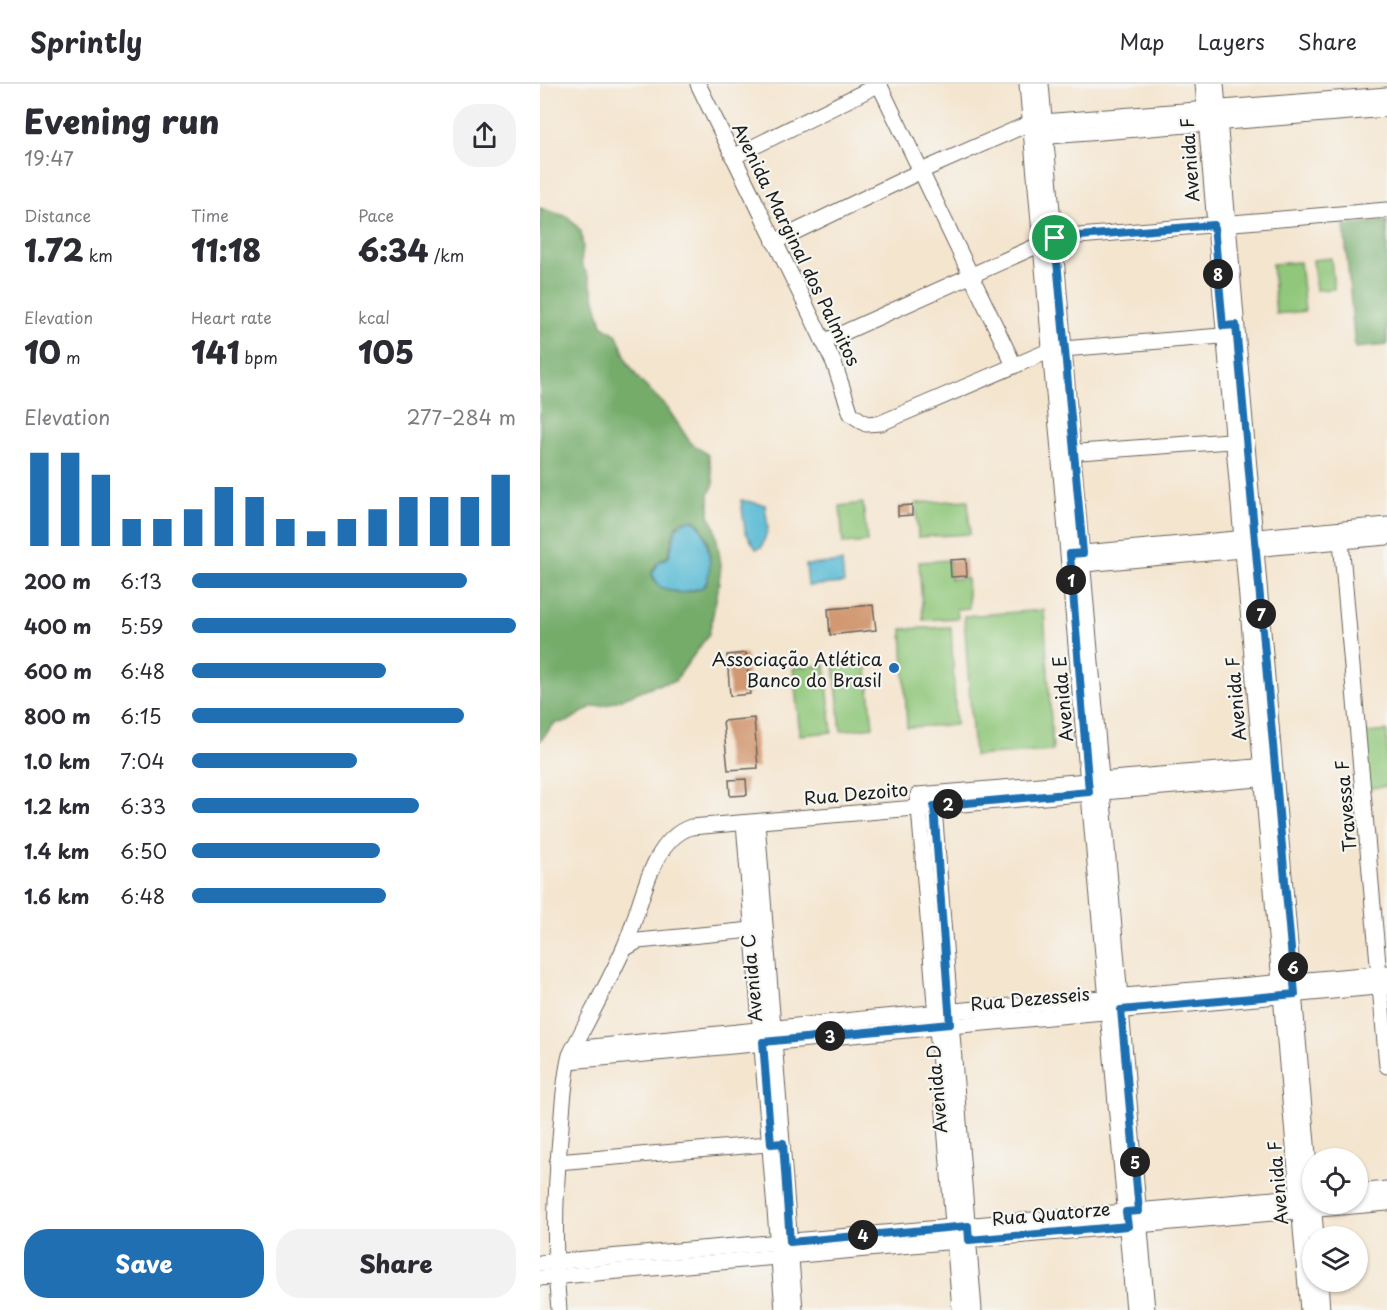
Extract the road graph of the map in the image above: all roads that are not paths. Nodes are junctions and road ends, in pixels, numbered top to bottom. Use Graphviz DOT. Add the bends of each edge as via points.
graph roads {
  1 [pos="698,84"];
  2 [pos="879,84"];
  3 [pos="1027,84"];
  4 [pos="1041,84"];
  5 [pos="1203,84"];
  6 [pos="1216,84"];
  7 [pos="1387,95"];
  8 [pos="1387,109"];
  9 [pos="1212,117"];
  10 [pos="1038,130"];
  11 [pos="733,156"];
  12 [pos="921,171"];
  13 [pos="1387,210"];
  14 [pos="1221,225"];
  15 [pos="1048,241"];
  16 [pos="774,242"];
  17 [pos="971,276"];
  18 [pos="1230,331"];
  19 [pos="823,342"];
  20 [pos="1057,345"];
  21 [pos="1014,365"];
  22 [pos="1239,440"];
  23 [pos="1067,453"];
  24 [pos="1387,525"];
  25 [pos="1387,537"];
  26 [pos="1341,541"];
  27 [pos="1248,544"];
  28 [pos="1077,559"];
  29 [pos="1268,772"];
  30 [pos="1096,786"];
  31 [pos="926,800"];
  32 [pos="751,823"];
  33 [pos="759,930"];
  34 [pos="624,949"];
  35 [pos="1383,980"];
  36 [pos="1288,988"];
  37 [pos="1114,1004"];
  38 [pos="943,1019"];
  39 [pos="769,1036"];
  40 [pos="571,1055"];
  41 [pos="1387,1066"];
  42 [pos="777,1143"];
  43 [pos="1304,1148"];
  44 [pos="557,1162"];
  45 [pos="1387,1189"];
  46 [pos="1368,1191"];
  47 [pos="1302,1203"];
  48 [pos="1368,1203"];
  49 [pos="1387,1203"];
  50 [pos="1309,1214"];
  51 [pos="1133,1218"];
  52 [pos="962,1234"];
  53 [pos="785,1250"];
  54 [pos="550,1268"];
  55 [pos="540,1278"];
  56 [pos="1321,1292"];
  57 [pos="559,1310"];
  58 [pos="783,1310"];
  59 [pos="795,1310"];
  60 [pos="960,1310"];
  61 [pos="974,1310"];
  62 [pos="1134,1310"];
  63 [pos="1147,1310"];
  64 [pos="1308,1310"];
  65 [pos="1322,1310"];
  1 -- 11 [label="street, Avenida Marginal dos Palmitos"];
  2 -- 11 [label="street"];
  2 -- 12 [label="street"];
  3 -- 10 [label="street, Avenida E"];
  4 -- 10 [label="street, Avenida E"];
  5 -- 9 [label="street, Avenida F"];
  6 -- 9 [label="street, Avenida F"];
  7 -- 9 [label="street"];
  8 -- 9 [label="street"];
  9 -- 10 [label="street"];
  9 -- 14 [label="street, Avenida F"];
  10 -- 12 [label="street"];
  10 -- 15 [label="street, Avenida E"];
  11 -- 16 [label="street, Avenida Marginal dos Palmitos"];
  12 -- 16 [label="street"];
  12 -- 17 [label="street"];
  13 -- 14 [label="street"];
  14 -- 15 [label="street"];
  14 -- 18 [label="street, Avenida F"];
  15 -- 17 [label="street"];
  15 -- 20 [label="street, Avenida E"];
  16 -- 19 [label="street, Avenida Marginal dos Palmitos"];
  17 -- 19 [label="street"];
  17 -- 21 [label="street"];
  18 -- 20 [label="street"];
  18 -- 22 [label="street, Avenida F"];
  19 -- 21 [label="street, Avenida Marginal dos Palmitos" via="852,414 870,424 881,423"];
  20 -- 21 [label="street"];
  20 -- 23 [label="street, Avenida E"];
  22 -- 23 [label="street"];
  22 -- 27 [label="street, Avenida F"];
  23 -- 28 [label="street, Avenida E"];
  24 -- 27 [label="street"];
  25 -- 26 [label="street"];
  26 -- 27 [label="street"];
  26 -- 35 [label="street, Travessa F"];
  27 -- 28 [label="street"];
  27 -- 29 [label="street, Avenida F"];
  27 -- 29 [label="street, Avenida F" via="1254,696"];
  28 -- 30 [label="street, Avenida E"];
  28 -- 30 [label="street, Avenida E" via="1098,721"];
  29 -- 30 [label="street, Rua Dezoito"];
  29 -- 36 [label="street, Avenida F"];
  30 -- 31 [label="street, Rua Dezoito"];
  30 -- 37 [label="street, Avenida E"];
  31 -- 32 [label="street, Rua Dezoito"];
  31 -- 38 [label="street, Avenida D"];
  32 -- 33 [label="street, Avenida C"];
  32 -- 34 [label="street, Rua Dezoito" via="691,827 673,836 653,869"];
  33 -- 34 [label="street" via="638,941"];
  33 -- 39 [label="street, Avenida C"];
  34 -- 40 [label="street, Rua Dezoito"];
  35 -- 36 [label="street, Rua Dezesseis"];
  35 -- 41 [label="street, Travessa F"];
  36 -- 37 [label="street, Rua Dezesseis"];
  36 -- 43 [label="street, Avenida F"];
  37 -- 38 [label="street, Rua Dezesseis"];
  37 -- 51 [label="street, Avenida E"];
  38 -- 39 [label="street, Rua Dezesseis"];
  38 -- 52 [label="street, Avenida D"];
  39 -- 40 [label="street, Rua Dezesseis"];
  39 -- 42 [label="street, Avenida C"];
  40 -- 44 [label="street"];
  42 -- 44 [label="street"];
  42 -- 53 [label="street, Avenida C"];
  44 -- 54 [label="street"];
  45 -- 46 [label="street"];
  47 -- 51 [label="street, Rua Quatorze"];
  48 -- 49 [label="street, Rua Quatorze"];
  50 -- 64 [label="street, Avenida F"];
  51 -- 52 [label="street, Rua Quatorze"];
  51 -- 62 [label="street, Avenida E"];
  51 -- 63 [label="street, Avenida E"];
  52 -- 53 [label="street, Rua Quatorze"];
  52 -- 60 [label="street, Avenida D"];
  52 -- 61 [label="street, Avenida D"];
  53 -- 54 [label="street, Rua Quatorze"];
  53 -- 58 [label="street, Avenida C"];
  53 -- 59 [label="street, Avenida C"];
  54 -- 55 [label="street, Rua Quatorze"];
  54 -- 57 [label="street"];
  56 -- 65 [label="street"];
}
